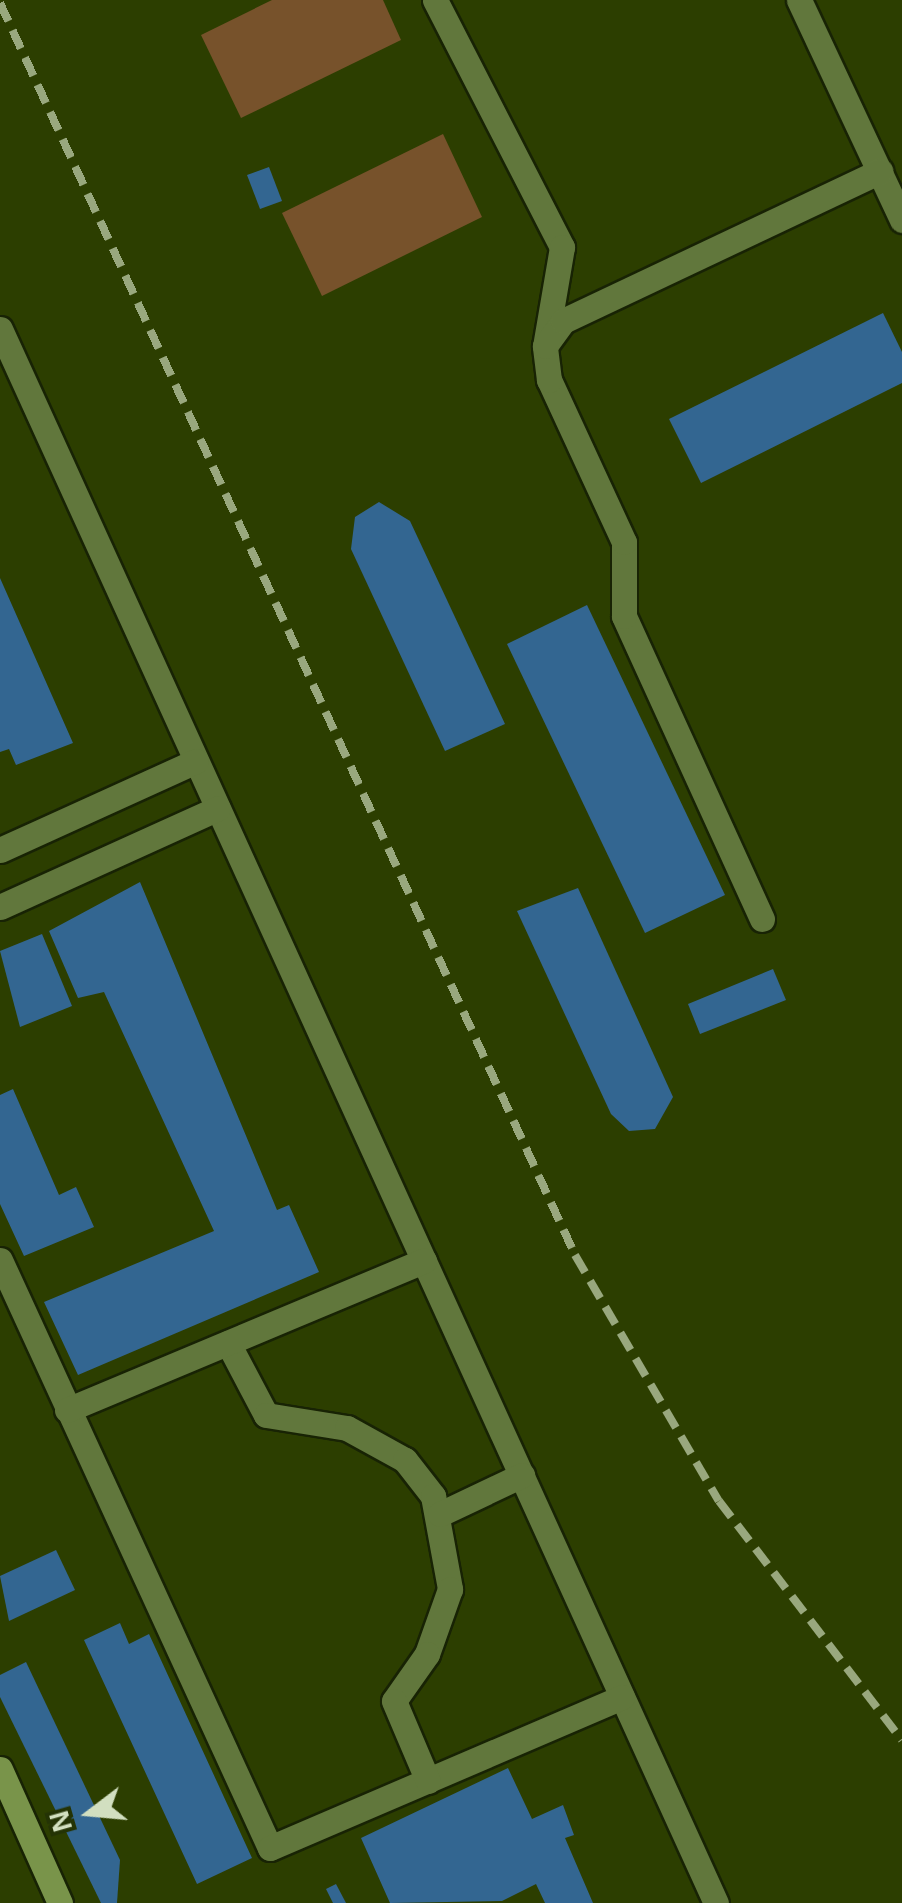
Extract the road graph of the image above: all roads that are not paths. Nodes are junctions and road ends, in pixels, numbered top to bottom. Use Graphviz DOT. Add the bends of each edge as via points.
graph roads {
  1 [pos="435,0"];
  2 [pos="798,0"];
  3 [pos="880,172"];
  4 [pos="902,220"];
  5 [pos="0,329"];
  6 [pos="544,346"];
  7 [pos="8,370"];
  8 [pos="196,761"];
  9 [pos="218,808"];
  10 [pos="0,850"];
  11 [pos="0,907"];
  12 [pos="762,919"];
  13 [pos="0,1260"];
  14 [pos="424,1260"];
  15 [pos="228,1342"];
  16 [pos="67,1410"];
  17 [pos="522,1476"];
  18 [pos="440,1514"];
  19 [pos="622,1698"];
  20 [pos="0,1770"];
  21 [pos="428,1780"];
  22 [pos="60,1903"];
  23 [pos="716,1903"];
  1 -- 6 [label="lane" via="562,247"];
  2 -- 3 [label="lane"];
  3 -- 4 [label="lane"];
  3 -- 6 [label="lane" via="562,320"];
  5 -- 7 [label="lane"];
  6 -- 12 [label="lane" via="548,380 624,542 624,616"];
  7 -- 8 [label="lane"];
  8 -- 9 [label="lane"];
  8 -- 10 [label="lane"];
  9 -- 11 [label="lane"];
  9 -- 14 [label="lane"];
  13 -- 16 [label="lane"];
  14 -- 15 [label="lane"];
  14 -- 17 [label="lane"];
  15 -- 16 [label="lane"];
  15 -- 18 [label="lane" via="266,1415 347,1428 405,1460"];
  16 -- 21 [label="lane" via="270,1848"];
  17 -- 18 [label="lane"];
  17 -- 19 [label="lane"];
  18 -- 21 [label="lane" via="450,1589 442,1622 394,1701"];
  19 -- 21 [label="lane"];
  19 -- 23 [label="lane"];
  20 -- 22 [label="main road"];
}
